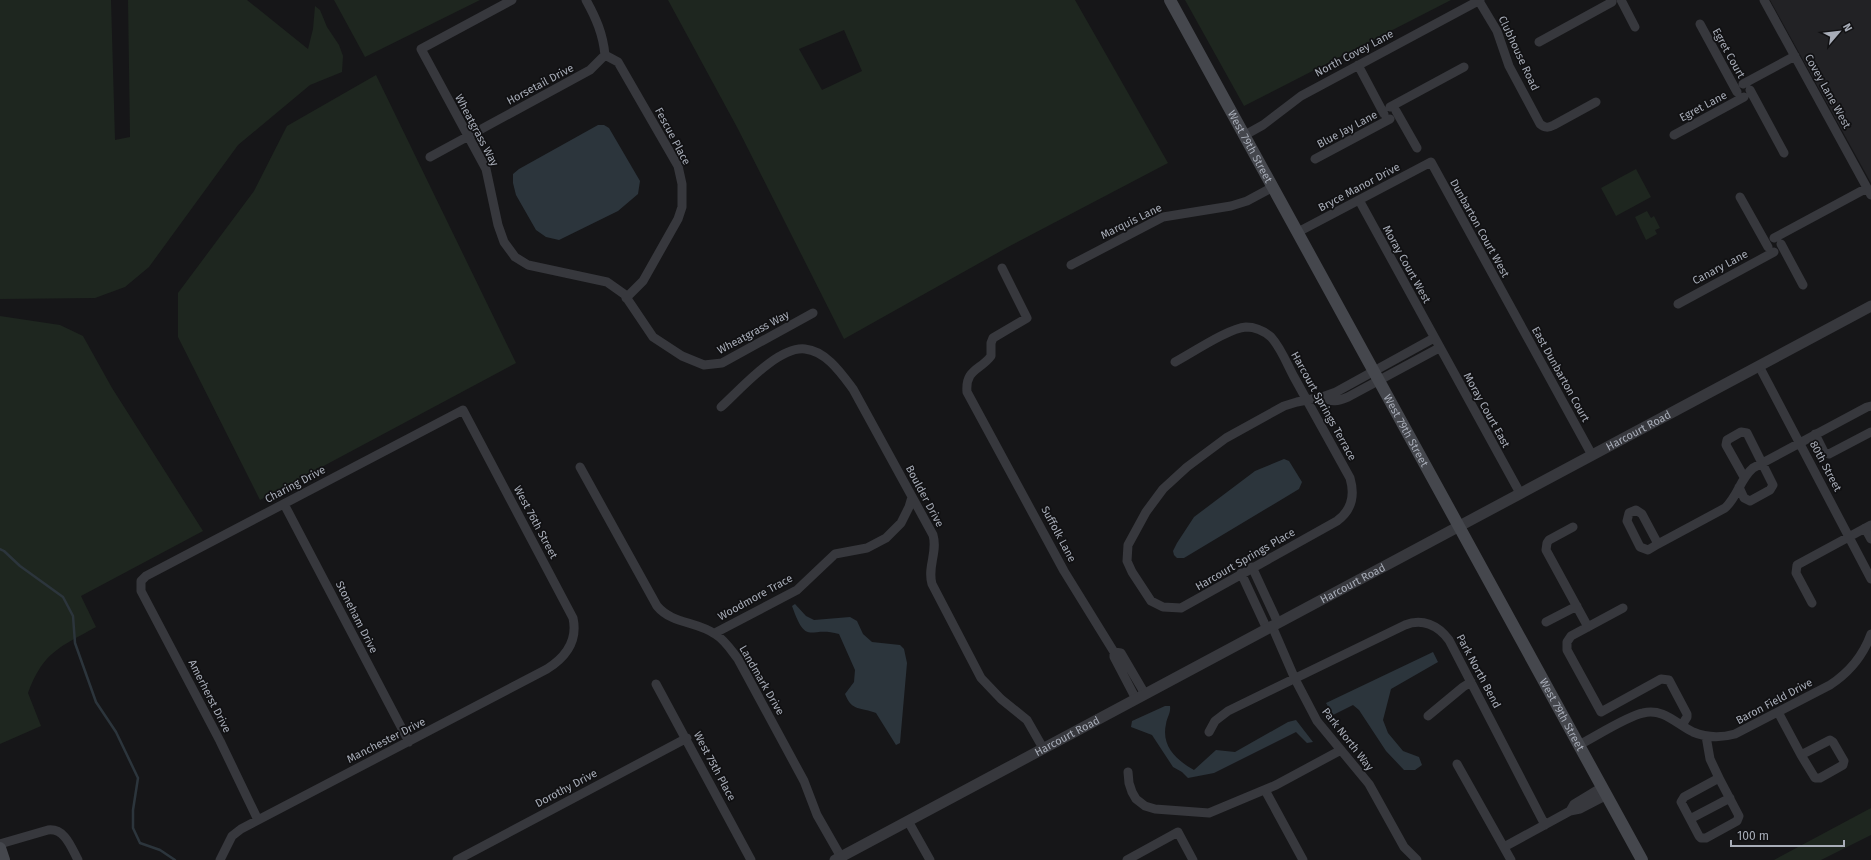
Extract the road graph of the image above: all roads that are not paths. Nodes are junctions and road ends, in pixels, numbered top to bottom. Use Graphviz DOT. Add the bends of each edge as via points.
graph roads {
  1 [pos="512,0"];
  2 [pos="586,0"];
  3 [pos="1170,0"];
  4 [pos="1479,0"];
  5 [pos="1614,0"];
  6 [pos="1764,0"];
  7 [pos="1700,24"];
  8 [pos="1635,26"];
  9 [pos="1539,42"];
  10 [pos="605,55"];
  11 [pos="1795,56"];
  12 [pos="1358,65"];
  13 [pos="1464,67"];
  14 [pos="1747,87"];
  15 [pos="1740,95"];
  16 [pos="1596,102"];
  17 [pos="1390,113"];
  18 [pos="1245,135"];
  19 [pos="1674,135"];
  20 [pos="468,136"];
  21 [pos="1416,148"];
  22 [pos="1784,152"];
  23 [pos="430,157"];
  24 [pos="1315,159"];
  25 [pos="1431,162"];
  26 [pos="1273,187"];
  27 [pos="1869,191"];
  28 [pos="1740,197"];
  29 [pos="1359,200"];
  30 [pos="1298,232"];
  31 [pos="1778,241"];
  32 [pos="1771,250"];
  33 [pos="1071,265"];
  34 [pos="1002,268"];
  35 [pos="1803,285"];
  36 [pos="626,298"];
  37 [pos="1678,304"];
  38 [pos="1509,306"];
  39 [pos="1871,306"];
  40 [pos="813,313"];
  41 [pos="1434,338"];
  42 [pos="1439,348"];
  43 [pos="1175,362"];
  44 [pos="1758,366"];
  45 [pos="1377,376"];
  46 [pos="1308,401"];
  47 [pos="1871,406"];
  48 [pos="721,407"];
  49 [pos="463,410"];
  50 [pos="1871,432"];
  51 [pos="1815,434"];
  52 [pos="1800,442"];
  53 [pos="1592,455"];
  54 [pos="1763,462"];
  55 [pos="580,467"];
  56 [pos="1744,477"];
  57 [pos="1739,487"];
  58 [pos="1520,493"];
  59 [pos="912,497"];
  60 [pos="1351,501"];
  61 [pos="284,504"];
  62 [pos="1459,526"];
  63 [pos="1573,527"];
  64 [pos="1868,527"];
  65 [pos="1850,537"];
  66 [pos="1871,539"];
  67 [pos="1658,544"];
  68 [pos="1252,567"];
  69 [pos="1241,573"];
  70 [pos="1871,579"];
  71 [pos="141,583"];
  72 [pos="1812,604"];
  73 [pos="1577,606"];
  74 [pos="1623,608"];
  75 [pos="1546,622"];
  76 [pos="1272,626"];
  77 [pos="1588,627"];
  78 [pos="715,633"];
  79 [pos="1871,634"];
  80 [pos="570,647"];
  81 [pos="1295,679"];
  82 [pos="1471,682"];
  83 [pos="656,684"];
  84 [pos="1140,696"];
  85 [pos="1778,712"];
  86 [pos="1428,716"];
  87 [pos="1682,725"];
  88 [pos="1209,732"];
  89 [pos="1706,736"];
  90 [pos="687,738"];
  91 [pos="409,742"];
  92 [pos="1579,745"];
  93 [pos="1044,748"];
  94 [pos="1341,750"];
  95 [pos="1801,754"];
  96 [pos="1457,764"];
  97 [pos="1128,772"];
  98 [pos="1719,778"];
  99 [pos="1265,790"];
  100 [pos="1605,791"];
  101 [pos="1730,798"];
  102 [pos="1690,819"];
  103 [pos="258,820"];
  104 [pos="908,820"];
  105 [pos="1545,825"];
  106 [pos="0,844"];
  107 [pos="1504,847"];
  108 [pos="0,848"];
  109 [pos="838,858"];
  110 [pos="4,860"];
  111 [pos="78,860"];
  112 [pos="220,860"];
  113 [pos="457,860"];
  114 [pos="751,860"];
  115 [pos="930,860"];
  116 [pos="1126,860"];
  117 [pos="1193,860"];
  118 [pos="1303,860"];
  119 [pos="1416,860"];
  120 [pos="1511,860"];
  121 [pos="1642,860"];
  1 -- 20 [label="street, Wheatgrass Way" via="421,49"];
  2 -- 10 [label="street" via="604,38"];
  3 -- 18 [label="main road, West 79th Street"];
  4 -- 12 [label="street, North Covey Lane"];
  4 -- 16 [label="street, Clubhouse Road" via="1497,31 1509,66 1543,126 1548,128"];
  5 -- 8 [label="street"];
  5 -- 9 [label="street"];
  6 -- 11 [label="street, Covey Lane West"];
  7 -- 15 [label="street, Egret Court"];
  10 -- 20 [label="street, Horsetail Drive" via="590,70"];
  10 -- 36 [label="street, Fescue Place" via="618,62 678,166 682,184 682,207 678,219 643,281"];
  11 -- 14 [label="street, Egret Lane"];
  11 -- 27 [label="street, Covey Lane West"];
  12 -- 17 [label="street"];
  12 -- 18 [label="street, North Covey Lane" via="1301,96 1268,122"];
  13 -- 17 [label="street, Blue Jay Lane"];
  14 -- 15 [label="street, Egret Lane" via="1738,86"];
  14 -- 22 [label="street, Egret Court"];
  15 -- 19 [label="street, Egret Lane"];
  17 -- 21 [label="street"];
  17 -- 24 [label="street, Blue Jay Lane"];
  18 -- 26 [label="main road, West 79th Street"];
  20 -- 23 [label="street, Horsetail Drive"];
  20 -- 36 [label="street, Wheatgrass Way" via="486,170 504,242 515,257 528,265 607,282"];
  25 -- 29 [label="street, Bryce Manor Drive"];
  25 -- 38 [label="street, Dunbarton Court West"];
  26 -- 30 [label="main road, West 79th Street"];
  26 -- 33 [label="street, Marquis Lane" via="1247,201 1231,206 1173,214 1158,219"];
  27 -- 31 [label="street, Canary Lane"];
  28 -- 32 [label="street"];
  29 -- 30 [label="street, Bryce Manor Drive"];
  29 -- 41 [label="street, Moray Court West"];
  30 -- 45 [label="main road, West 79th Street"];
  31 -- 32 [label="street, Canary Lane" via="1779,250"];
  31 -- 35 [label="street"];
  32 -- 37 [label="street, Canary Lane"];
  34 -- 84 [label="street, Suffolk Lane" via="1027,318 993,338 990,358 969,376 967,392 1064,571 1114,652 1121,653"];
  36 -- 40 [label="street, Wheatgrass Way" via="653,337 682,356 704,365 722,363"];
  38 -- 53 [label="street, East Dunbarton Court"];
  39 -- 44 [label="street, Harcourt Road"];
  41 -- 42 [label="street, Moray Court East"];
  41 -- 45 [label="street"];
  42 -- 45 [label="street"];
  42 -- 58 [label="street, Moray Court East"];
  43 -- 46 [label="street, Harcourt Springs Terrace" via="1236,329 1248,327 1260,330 1276,343"];
  44 -- 52 [label="street, 80th Street"];
  44 -- 53 [label="street, Harcourt Road"];
  45 -- 46 [label="street, Harcourt Springs Place" via="1339,401 1329,402 1322,397"];
  45 -- 62 [label="main road, West 79th Street"];
  46 -- 60 [label="street, Harcourt Springs Terrace" via="1350,478 1353,490"];
  46 -- 69 [label="street, Harcourt Springs Place" via="1284,406 1226,438 1178,474 1146,512 1127,546 1126,557 1129,567 1144,592 1151,601 1170,609 1191,604"];
  47 -- 51 [label="street"];
  48 -- 59 [label="street, Boulder Drive" via="767,364 791,351 804,349 816,353 830,362 849,383"];
  49 -- 61 [label="street, Charing Drive"];
  49 -- 80 [label="street, West 76th Street" via="573,618 574,639"];
  50 -- 51 [label="street" via="1829,454 1824,452"];
  51 -- 52 [label="street"];
  52 -- 54 [label="street"];
  52 -- 65 [label="street, 80th Street"];
  53 -- 58 [label="street, Harcourt Road"];
  54 -- 56 [label="street"];
  54 -- 56 [label="street" via="1745,432 1740,432 1727,440 1726,445"];
  54 -- 57 [label="street" via="1773,483 1772,489 1749,501 1744,498"];
  55 -- 78 [label="street, Landmark Drive" via="656,606 670,617"];
  56 -- 57 [label="street"];
  57 -- 67 [label="street" via="1732,501 1722,510"];
  58 -- 62 [label="street, Harcourt Road"];
  59 -- 78 [label="street, Woodmore Trace" via="901,523 886,538 867,548 835,554 797,590"];
  59 -- 93 [label="street, Boulder Drive" via="934,538 930,571 932,584 977,670 995,694 1027,720"];
  60 -- 68 [label="street, Harcourt Springs Place" via="1347,511 1339,519"];
  61 -- 71 [label="street, Charing Drive" via="146,576"];
  61 -- 91 [label="street, Stoneham Drive"];
  62 -- 76 [label="street, Harcourt Road"];
  62 -- 92 [label="main road, West 79th Street"];
  63 -- 73 [label="street" via="1549,540 1546,548"];
  64 -- 65 [label="street"];
  64 -- 66 [label="street"];
  65 -- 70 [label="street, 80th Street"];
  65 -- 72 [label="street" via="1797,565 1796,572"];
  68 -- 69 [label="street, Harcourt Springs Place"];
  68 -- 76 [label="street"];
  69 -- 76 [label="street"];
  71 -- 103 [label="street, Amerherst Drive" via="141,591 220,741"];
  73 -- 75 [label="street"];
  73 -- 77 [label="street"];
  74 -- 77 [label="street"];
  76 -- 81 [label="street, Park North Way"];
  76 -- 84 [label="street, Harcourt Road"];
  77 -- 87 [label="street" via="1571,636 1567,646 1601,712 1661,679 1666,679 1669,680 1687,714"];
  78 -- 109 [label="street, Landmark Drive" via="738,659 804,781"];
  79 -- 85 [label="street, Baron Field Drive" via="1859,659 1842,677"];
  80 -- 91 [label="street, Manchester Drive" via="561,658 546,669"];
  81 -- 82 [label="street, Park North Bend" via="1405,625 1419,622 1430,624 1442,632"];
  81 -- 88 [label="street, Park North Bend" via="1225,713 1215,721"];
  81 -- 94 [label="street, Park North Way" via="1316,721"];
  82 -- 86 [label="street"];
  82 -- 105 [label="street, Park North Bend"];
  83 -- 90 [label="street, West 75th Place"];
  84 -- 93 [label="street, Harcourt Road"];
  85 -- 89 [label="street, Baron Field Drive" via="1736,734 1719,738"];
  85 -- 95 [label="street"];
  87 -- 89 [label="street, Baron Field Drive" via="1694,733"];
  87 -- 92 [label="street, Baron Field Drive" via="1664,714 1643,712"];
  89 -- 98 [label="street" via="1710,759"];
  90 -- 113 [label="street, Dorothy Drive"];
  90 -- 114 [label="street, West 75th Place"];
  91 -- 103 [label="street, Manchester Drive"];
  92 -- 100 [label="main road, West 79th Street"];
  93 -- 104 [label="street, Harcourt Road"];
  94 -- 99 [label="street"];
  94 -- 119 [label="street, Park North Way" via="1369,784 1404,847"];
  95 -- 95 [label="street" via="1815,778 1841,768 1844,763 1830,740"];
  96 -- 107 [label="street"];
  97 -- 99 [label="street" via="1129,783 1136,799 1145,806 1155,809 1209,813"];
  98 -- 101 [label="street"];
  98 -- 102 [label="street" via="1683,798 1681,804"];
  99 -- 118 [label="street"];
  100 -- 105 [label="street" via="1580,809 1570,811"];
  100 -- 121 [label="main road, West 79th Street"];
  101 -- 102 [label="street"];
  101 -- 102 [label="street" via="1739,816 1730,824 1703,838 1698,836"];
  103 -- 112 [label="street, Manchester Drive" via="232,836"];
  104 -- 109 [label="street, Harcourt Road"];
  104 -- 115 [label="street"];
  105 -- 107 [label="street"];
  106 -- 111 [label="street" via="46,830 54,830 66,838"];
  107 -- 120 [label="street"];
  108 -- 110 [label="main road"];
  116 -- 117 [label="street" via="1178,832"];
}
